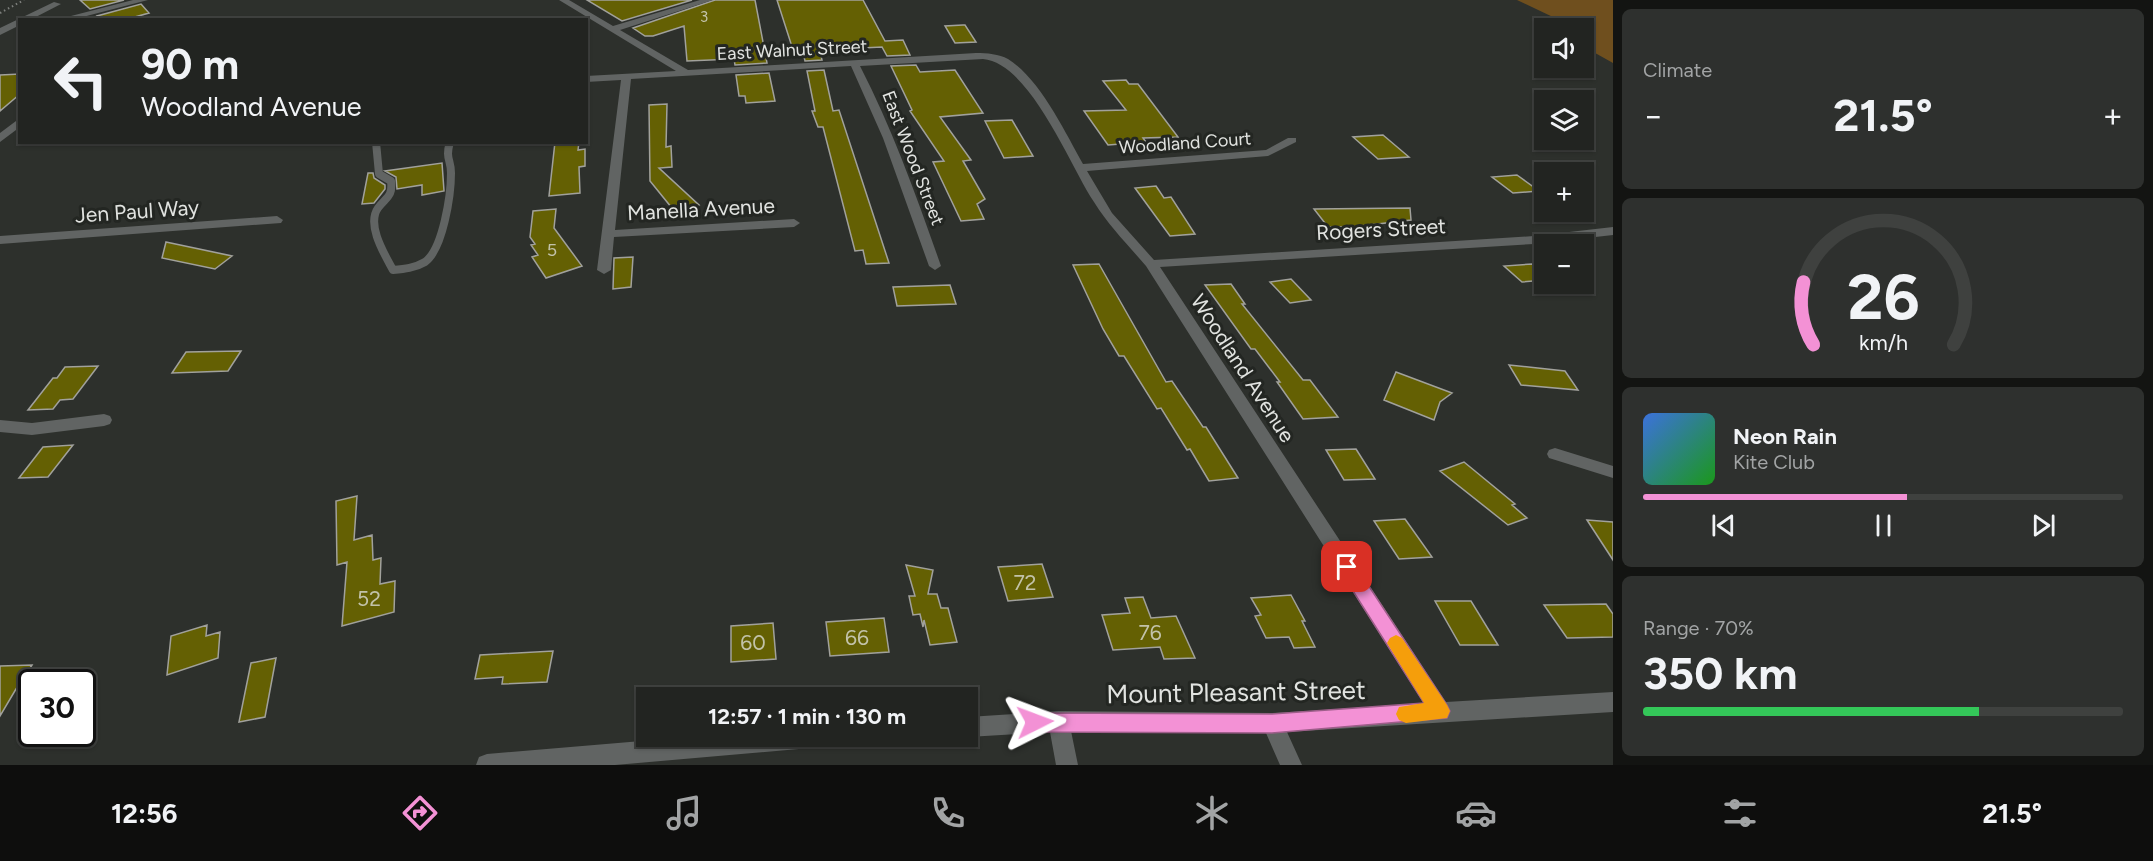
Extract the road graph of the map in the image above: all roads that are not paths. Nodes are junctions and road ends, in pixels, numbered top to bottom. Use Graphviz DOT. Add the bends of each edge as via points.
graph roads {
  1 [pos="144,0"];
  2 [pos="562,0"];
  3 [pos="710,0"];
  4 [pos="54,2"];
  5 [pos="25,18"];
  6 [pos="76,18"];
  7 [pos="18,22"];
  8 [pos="613,29"];
  9 [pos="0,32"];
  10 [pos="999,58"];
  11 [pos="854,64"];
  12 [pos="686,73"];
  13 [pos="626,77"];
  14 [pos="588,79"];
  15 [pos="18,123"];
  16 [pos="0,139"];
  17 [pos="1292,140"];
  18 [pos="376,144"];
  19 [pos="449,144"];
  20 [pos="1078,168"];
  21 [pos="277,220"];
  22 [pos="794,223"];
  23 [pos="1613,231"];
  24 [pos="610,234"];
  25 [pos="0,240"];
  26 [pos="1151,264"];
  27 [pos="935,266"];
  28 [pos="604,270"];
  29 [pos="104,420"];
  30 [pos="0,426"];
  31 [pos="1556,454"];
  32 [pos="1613,471"];
  33 [pos="1613,702"];
  34 [pos="1440,711"];
  35 [pos="1058,721"];
  36 [pos="1272,723"];
  37 [pos="978,726"];
  38 [pos="702,747"];
  39 [pos="487,765"];
  40 [pos="1067,765"];
  41 [pos="1291,765"];
  1 -- 6 [label="street"];
  2 -- 8 [label="street"];
  3 -- 8 [label="street"];
  4 -- 5 [label="street"];
  4 -- 6 [label="street"];
  7 -- 9 [label="street"];
  8 -- 12 [label="street"];
  10 -- 11 [label="street, East Walnut Street"];
  10 -- 20 [label="street, Woodland Avenue" via="1018,71 1037,95"];
  11 -- 12 [label="street, East Walnut Street"];
  11 -- 27 [label="street, East Wood Street" via="900,164"];
  12 -- 13 [label="street, East Walnut Street"];
  13 -- 14 [label="street, East Walnut Street"];
  13 -- 24 [label="street"];
  15 -- 16 [label="street"];
  17 -- 20 [label="street, Woodland Court" via="1268,153"];
  18 -- 19 [label="lane" via="379,174 391,181 393,193 373,219 393,270 410,269 431,255 449,184 451,169 446,157"];
  20 -- 26 [label="street, Woodland Avenue" via="1108,215"];
  21 -- 25 [label="street, Jen Paul Way"];
  22 -- 24 [label="street, Manella Avenue"];
  23 -- 26 [label="street, Rogers Street" via="1534,240"];
  24 -- 28 [label="street"];
  26 -- 34 [label="street, Woodland Avenue"];
  29 -- 30 [label="street" via="32,429"];
  31 -- 32 [label="street"];
  33 -- 34 [label="street, Mount Pleasant Street"];
  34 -- 36 [label="street, Mount Pleasant Street"];
  35 -- 36 [label="street, Mount Pleasant Street"];
  35 -- 37 [label="street, Mount Pleasant Street"];
  35 -- 40 [label="street"];
  36 -- 41 [label="street"];
  38 -- 39 [label="street"];
}
